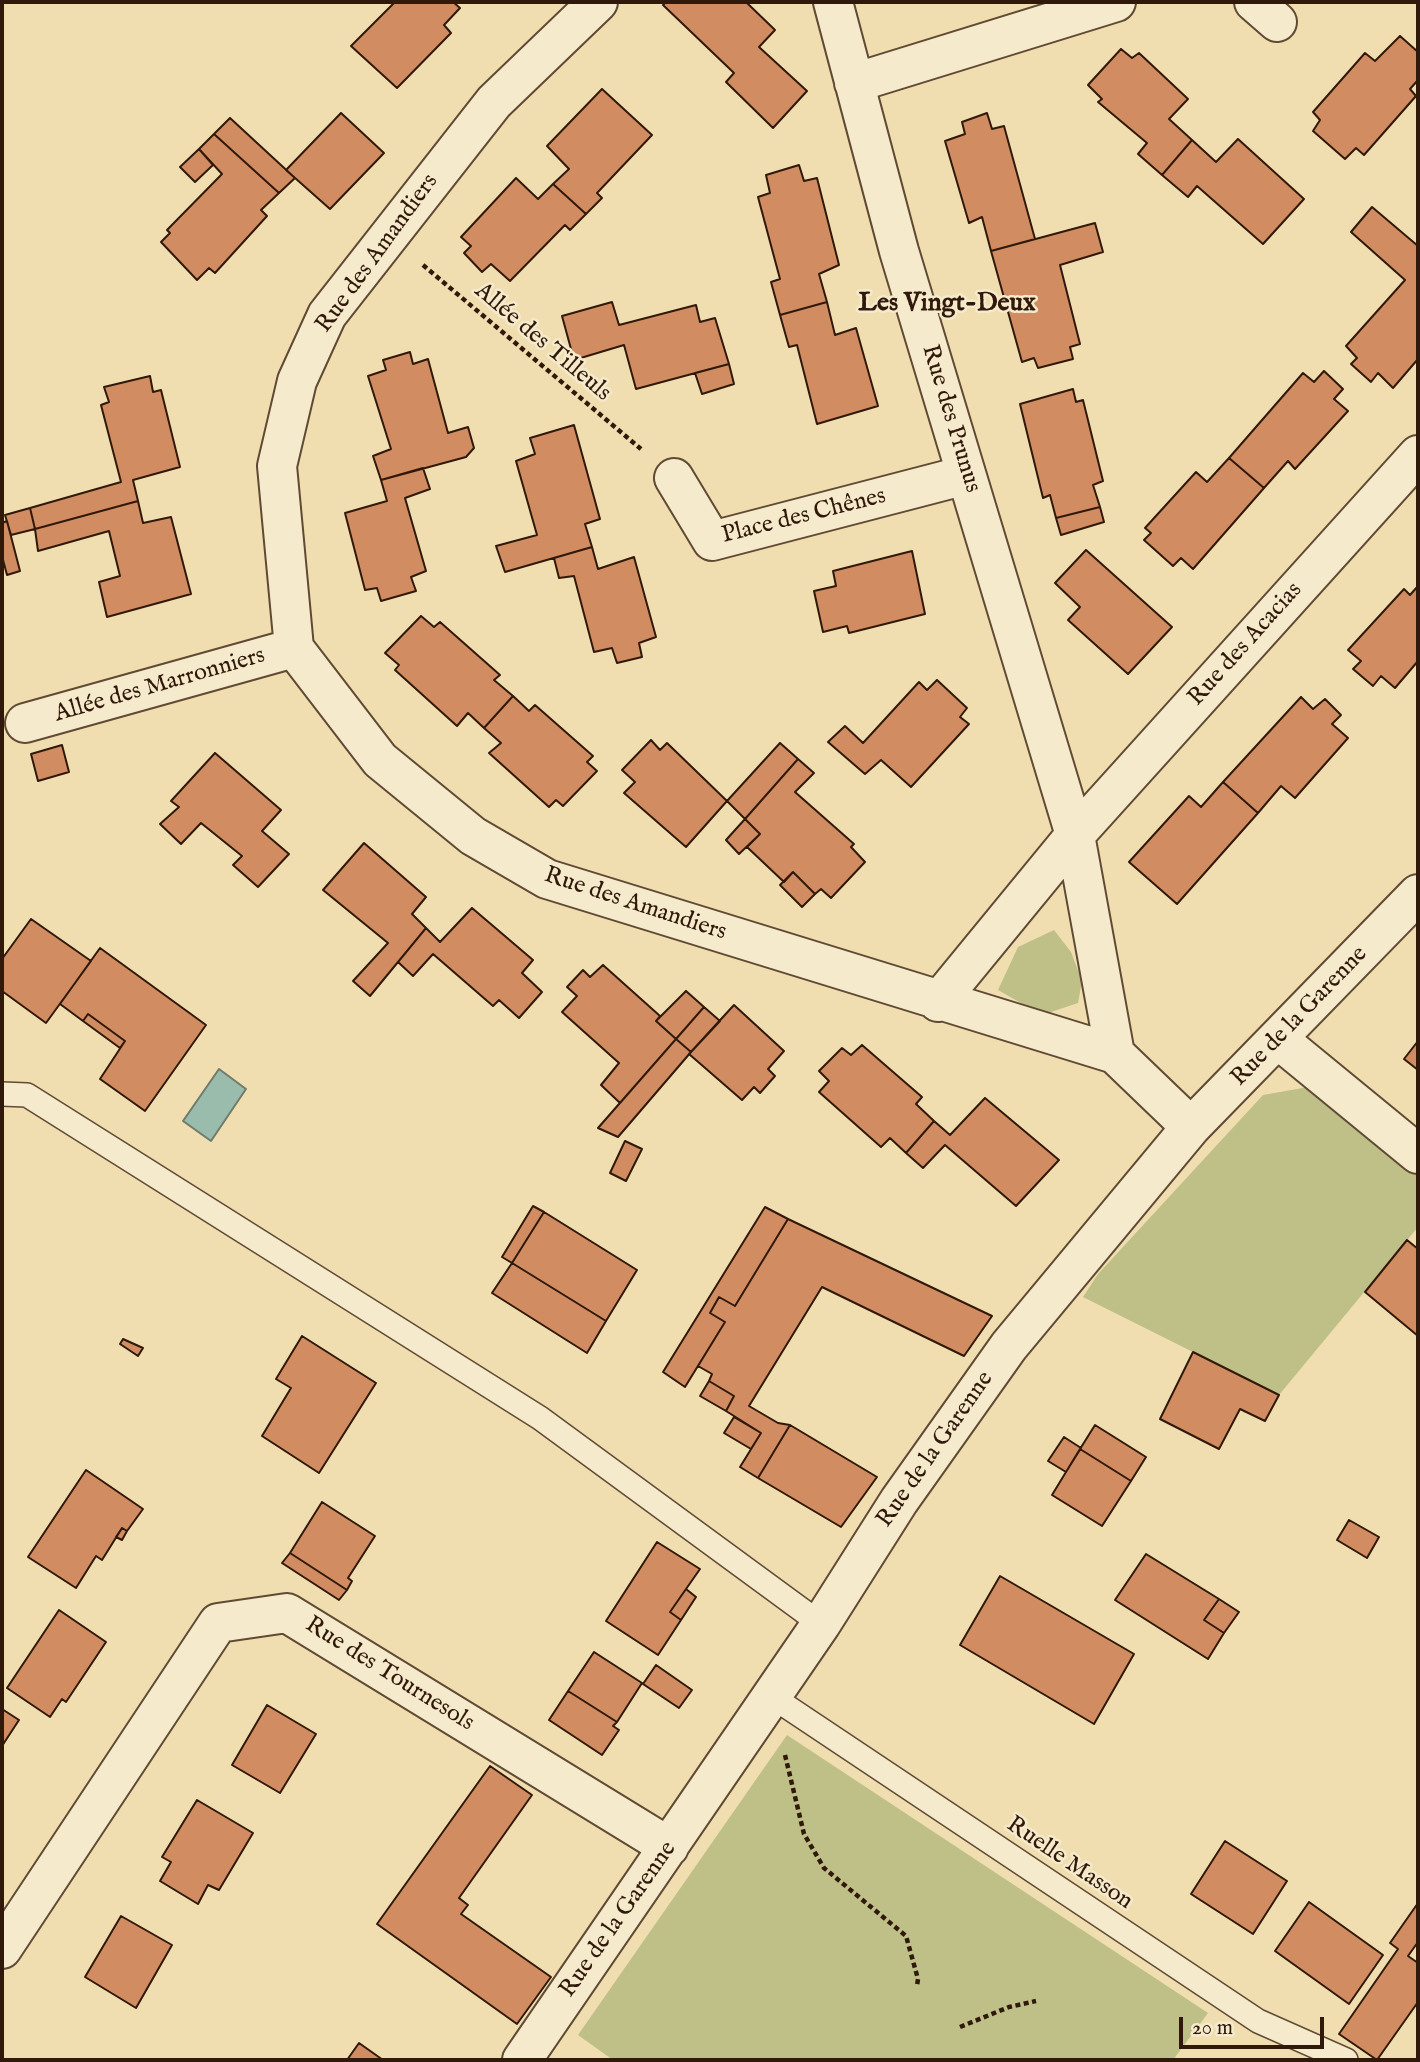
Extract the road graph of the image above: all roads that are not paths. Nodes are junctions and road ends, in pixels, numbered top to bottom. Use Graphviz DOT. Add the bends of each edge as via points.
graph roads {
  1 [pos="598,2"];
  2 [pos="832,2"];
  3 [pos="1116,2"];
  4 [pos="854,83"];
  5 [pos="1418,455"];
  6 [pos="966,475"];
  7 [pos="674,478"];
  8 [pos="294,648"];
  9 [pos="25,723"];
  10 [pos="1074,835"];
  11 [pos="1418,894"];
  12 [pos="938,1002"];
  13 [pos="1279,1040"];
  14 [pos="1115,1054"];
  15 [pos="2,1094"];
  16 [pos="1191,1127"];
  17 [pos="1418,1154"];
  18 [pos="821,1624"];
  19 [pos="771,1696"];
  20 [pos="669,1847"];
  21 [pos="2,1949"];
  22 [pos="522,2060"];
  23 [pos="1346,2060"];
  1 -- 8 [label="street, Rue des Amandiers" via="494,102 327,315 297,381 276,466"];
  2 -- 4 [label="street, Rue des Prunus"];
  3 -- 4 [label="street"];
  4 -- 6 [label="street, Rue des Prunus"];
  5 -- 10 [label="street, Rue des Acacias"];
  6 -- 7 [label="street, Place des Chênes" via="712,541"];
  6 -- 10 [label="street, Rue des Prunus"];
  8 -- 9 [label="street, Allée des Marronniers"];
  8 -- 12 [label="street, Rue des Amandiers" via="380,760 473,836 547,879"];
  10 -- 12 [label="street, Rue des Acacias"];
  10 -- 14 [label="street, Rue des Prunus"];
  11 -- 13 [label="street, Rue de la Garenne"];
  12 -- 14 [label="street, Rue des Amandiers"];
  13 -- 16 [label="street, Rue de la Garenne"];
  13 -- 17 [label="street"];
  14 -- 16 [label="street, Rue des Amandiers"];
  15 -- 18 [label="lane" via="27,1095 540,1418"];
  16 -- 18 [label="street, Rue de la Garenne" via="1009,1346 899,1502"];
  18 -- 19 [label="street, Rue de la Garenne"];
  19 -- 20 [label="street, Rue de la Garenne"];
  19 -- 23 [label="lane, Ruelle Masson" via="1258,2021"];
  20 -- 21 [label="street, Rue des Tournesols" via="287,1613 218,1623"];
  20 -- 22 [label="street, Rue de la Garenne"];
}
